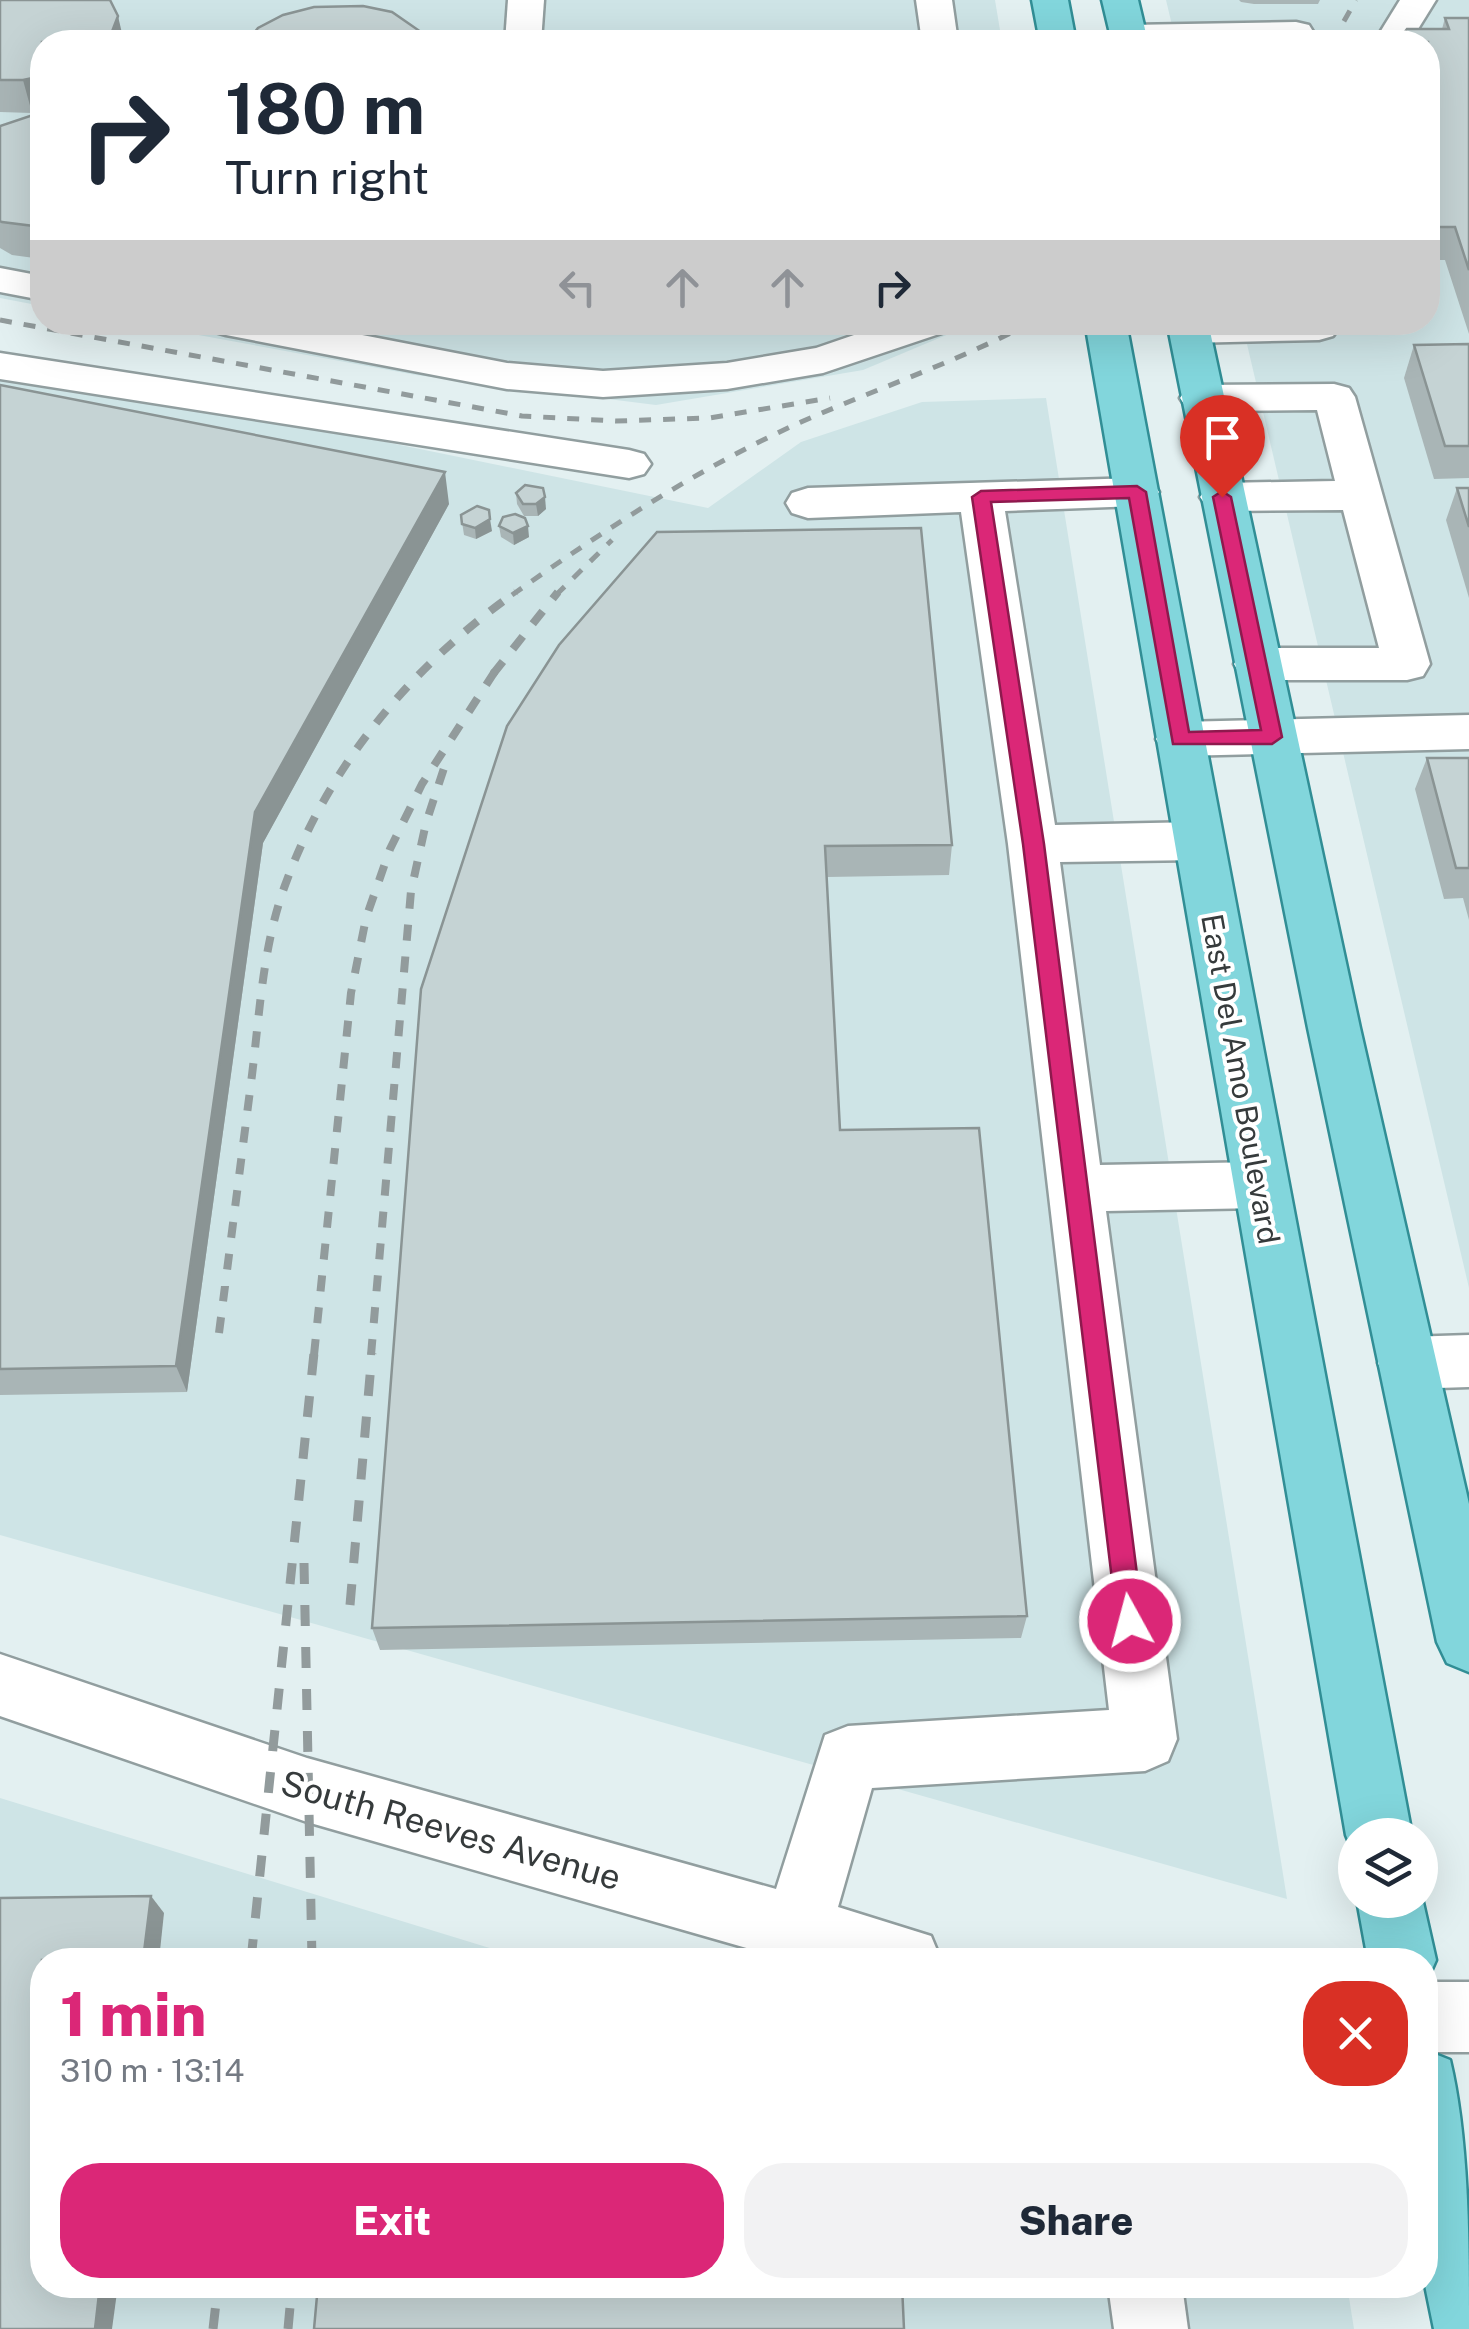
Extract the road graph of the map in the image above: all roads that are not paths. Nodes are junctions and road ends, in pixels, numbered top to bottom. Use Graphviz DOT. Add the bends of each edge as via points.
graph roads {
  1 [pos="526,0"];
  2 [pos="934,0"];
  3 [pos="1050,0"];
  4 [pos="1120,0"];
  5 [pos="1418,0"];
  6 [pos="524,30"];
  7 [pos="938,30"];
  8 [pos="1056,30"];
  9 [pos="1128,30"];
  10 [pos="1399,30"];
  11 [pos="0,280"];
  12 [pos="30,286"];
  13 [pos="326,335"];
  14 [pos="896,335"];
  15 [pos="1108,335"];
  16 [pos="1190,335"];
  17 [pos="0,366"];
  18 [pos="1202,398"];
  19 [pos="628,464"];
  20 [pos="1137,492"];
  21 [pos="1361,495"];
  22 [pos="981,497"];
  23 [pos="1222,497"];
  24 [pos="808,503"];
  25 [pos="1257,664"];
  26 [pos="1469,732"];
  27 [pos="1272,737"];
  28 [pos="1180,739"];
  29 [pos="1198,842"];
  30 [pos="1034,844"];
  31 [pos="1260,1185"];
  32 [pos="1074,1189"];
  33 [pos="1469,1361"];
  34 [pos="1407,1363"];
  35 [pos="1456,1521"];
  36 [pos="1469,1642"];
  37 [pos="0,1685"];
  38 [pos="1377,1818"];
  39 [pos="1394,1918"];
  40 [pos="798,1929"];
  41 [pos="865,1948"];
  42 [pos="1400,1948"];
  43 [pos="1438,2016"];
  44 [pos="1469,2017"];
  45 [pos="1438,2156"];
  46 [pos="1147,2298"];
  47 [pos="1469,2324"];
  48 [pos="1151,2329"];
  1 -- 6 [label="lane"];
  2 -- 7 [label="lane"];
  3 -- 8 [label="main road"];
  4 -- 9 [label="main road"];
  5 -- 10 [label="lane"];
  11 -- 12 [label="lane"];
  13 -- 14 [label="lane" via="507,376 603,384 727,376 823,360"];
  15 -- 20 [label="main road, East Del Amo Boulevard"];
  16 -- 18 [label="main road"];
  17 -- 19 [label="lane"];
  18 -- 21 [label="lane" via="1334,398"];
  18 -- 23 [label="main road"];
  20 -- 22 [label="lane"];
  20 -- 28 [label="main road, East Del Amo Boulevard"];
  21 -- 23 [label="lane"];
  21 -- 25 [label="lane" via="1407,664"];
  22 -- 24 [label="lane"];
  22 -- 30 [label="lane"];
  23 -- 25 [label="main road"];
  25 -- 27 [label="main road"];
  26 -- 27 [label="lane"];
  27 -- 28 [label="lane"];
  27 -- 34 [label="main road"];
  28 -- 29 [label="main road, East Del Amo Boulevard"];
  29 -- 30 [label="lane"];
  29 -- 31 [label="main road, East Del Amo Boulevard"];
  30 -- 32 [label="lane"];
  31 -- 32 [label="lane"];
  31 -- 38 [label="main road, East Del Amo Boulevard"];
  32 -- 40 [label="lane" via="1145,1739 848,1758"];
  33 -- 34 [label="lane"];
  34 -- 35 [label="main road"];
  35 -- 36 [label="main road"];
  37 -- 40 [label="lane, South Reeves Avenue" via="307,1790"];
  39 -- 42 [label="main road"];
  40 -- 41 [label="lane, South Reeves Avenue"];
  43 -- 44 [label="lane"];
  45 -- 47 [label="main road"];
  46 -- 48 [label="lane"];
}
